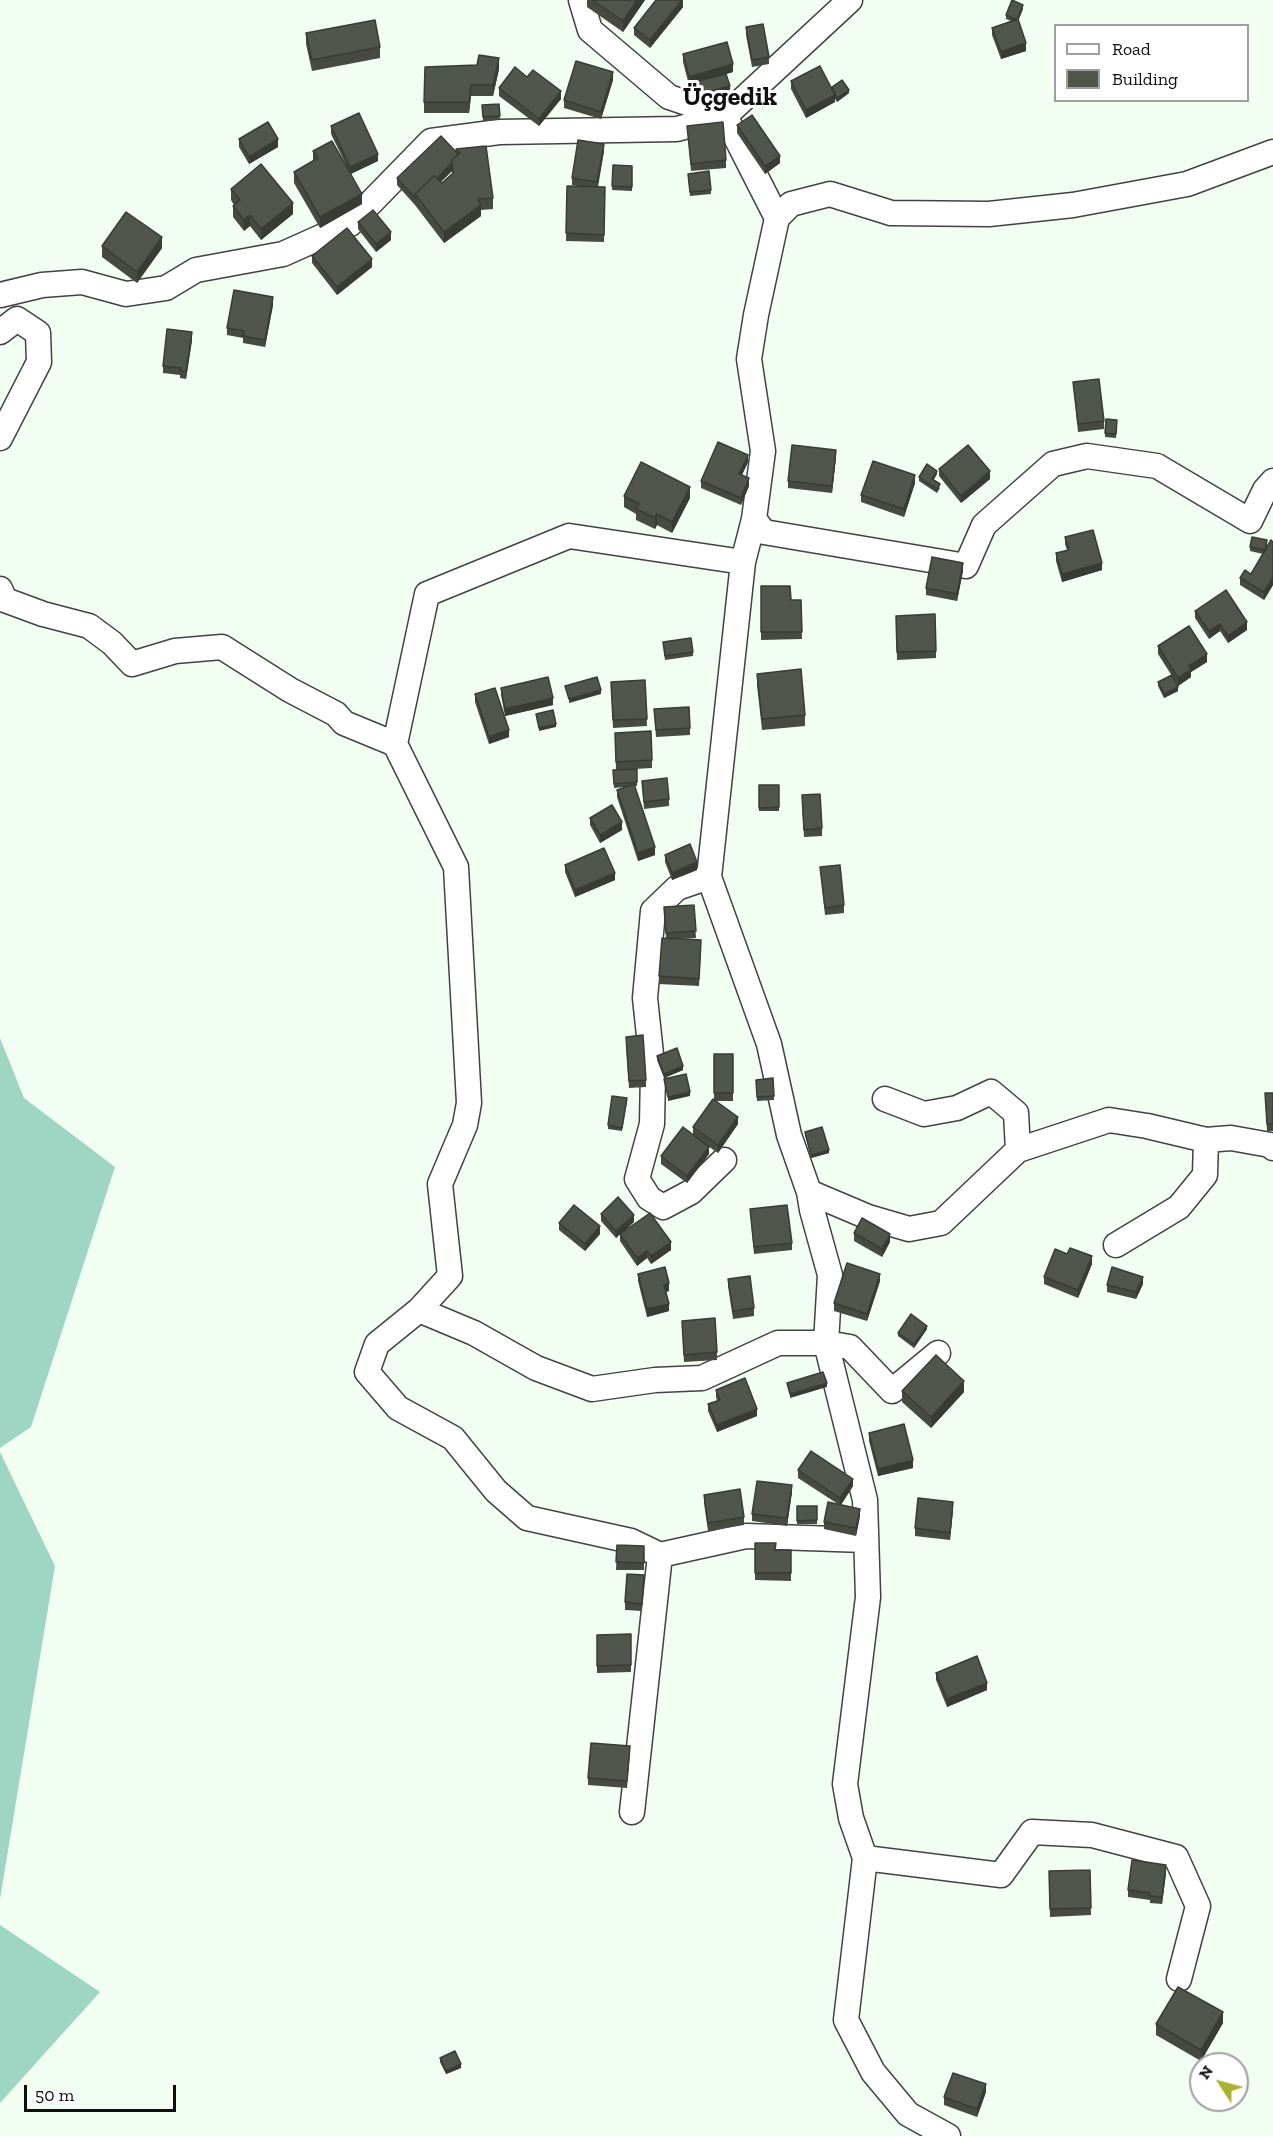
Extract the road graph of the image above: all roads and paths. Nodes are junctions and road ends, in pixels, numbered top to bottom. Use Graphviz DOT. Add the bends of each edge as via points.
graph roads {
  1 [pos="581,0"];
  2 [pos="850,0"];
  3 [pos="724,116"];
  4 [pos="1273,152"];
  5 [pos="777,218"];
  6 [pos="0,295"];
  7 [pos="0,332"];
  8 [pos="0,438"];
  9 [pos="1273,481"];
  10 [pos="754,519"];
  11 [pos="743,561"];
  12 [pos="0,589"];
  13 [pos="395,744"];
  14 [pos="709,876"];
  15 [pos="885,1099"];
  16 [pos="1206,1140"];
  17 [pos="1273,1148"];
  18 [pos="1018,1150"];
  19 [pos="724,1160"];
  20 [pos="809,1192"];
  21 [pos="1116,1245"];
  22 [pos="419,1310"];
  23 [pos="825,1343"];
  24 [pos="938,1353"];
  25 [pos="865,1540"];
  26 [pos="660,1555"];
  27 [pos="632,1812"];
  28 [pos="865,1858"];
  29 [pos="1179,1979"];
  30 [pos="948,2136"];
  1 -- 3 [label="street" via="590,30 669,97"];
  2 -- 3 [label="street"];
  3 -- 5 [label="street"];
  3 -- 6 [label="street" via="677,129 499,132 431,141 350,224 283,254 196,270 166,288 126,294 82,282 42,285"];
  4 -- 5 [label="street" via="1187,184 1073,205 989,214 891,213 830,194 791,204"];
  5 -- 10 [label="street" via="749,359 763,451"];
  7 -- 8 [label="street" via="17,319 38,333 39,362"];
  9 -- 10 [label="street" via="1250,520 1157,466 1087,456 1053,464 984,525 966,566 764,532"];
  10 -- 11 [label="street"];
  11 -- 13 [label="street" via="568,536 427,594"];
  11 -- 14 [label="street"];
  12 -- 13 [label="street" via="5,600 89,626 132,664 175,651 222,647 336,714 344,723"];
  13 -- 22 [label="street" via="456,867 469,1103 465,1125 440,1184 450,1276"];
  14 -- 19 [label="street" via="677,888 653,911 645,998 652,1124 637,1179 649,1198 663,1207 691,1192"];
  14 -- 20 [label="street" via="769,1044 789,1135"];
  15 -- 18 [label="street" via="924,1114 957,1108 991,1092 1016,1113"];
  16 -- 17 [label="street" via="1231,1138"];
  16 -- 18 [label="street" via="1109,1120"];
  16 -- 21 [label="street" via="1205,1175 1179,1207"];
  18 -- 20 [label="street" via="941,1223 909,1229"];
  20 -- 23 [label="street" via="830,1275"];
  22 -- 23 [label="street" via="474,1333 536,1368 592,1389 702,1378 778,1343"];
  22 -- 26 [label="street" via="377,1344 367,1372 398,1408 453,1438 496,1491 527,1518 631,1541"];
  23 -- 24 [label="street" via="850,1347 892,1390"];
  23 -- 25 [label="street" via="865,1500"];
  25 -- 26 [label="street" via="746,1536"];
  25 -- 28 [label="street" via="868,1598 845,1784 850,1818"];
  26 -- 27 [label="street"];
  28 -- 29 [label="street" via="1001,1875 1032,1832 1092,1835 1176,1857 1198,1906"];
  28 -- 30 [label="street" via="846,2020 873,2072 908,2114"];
}
